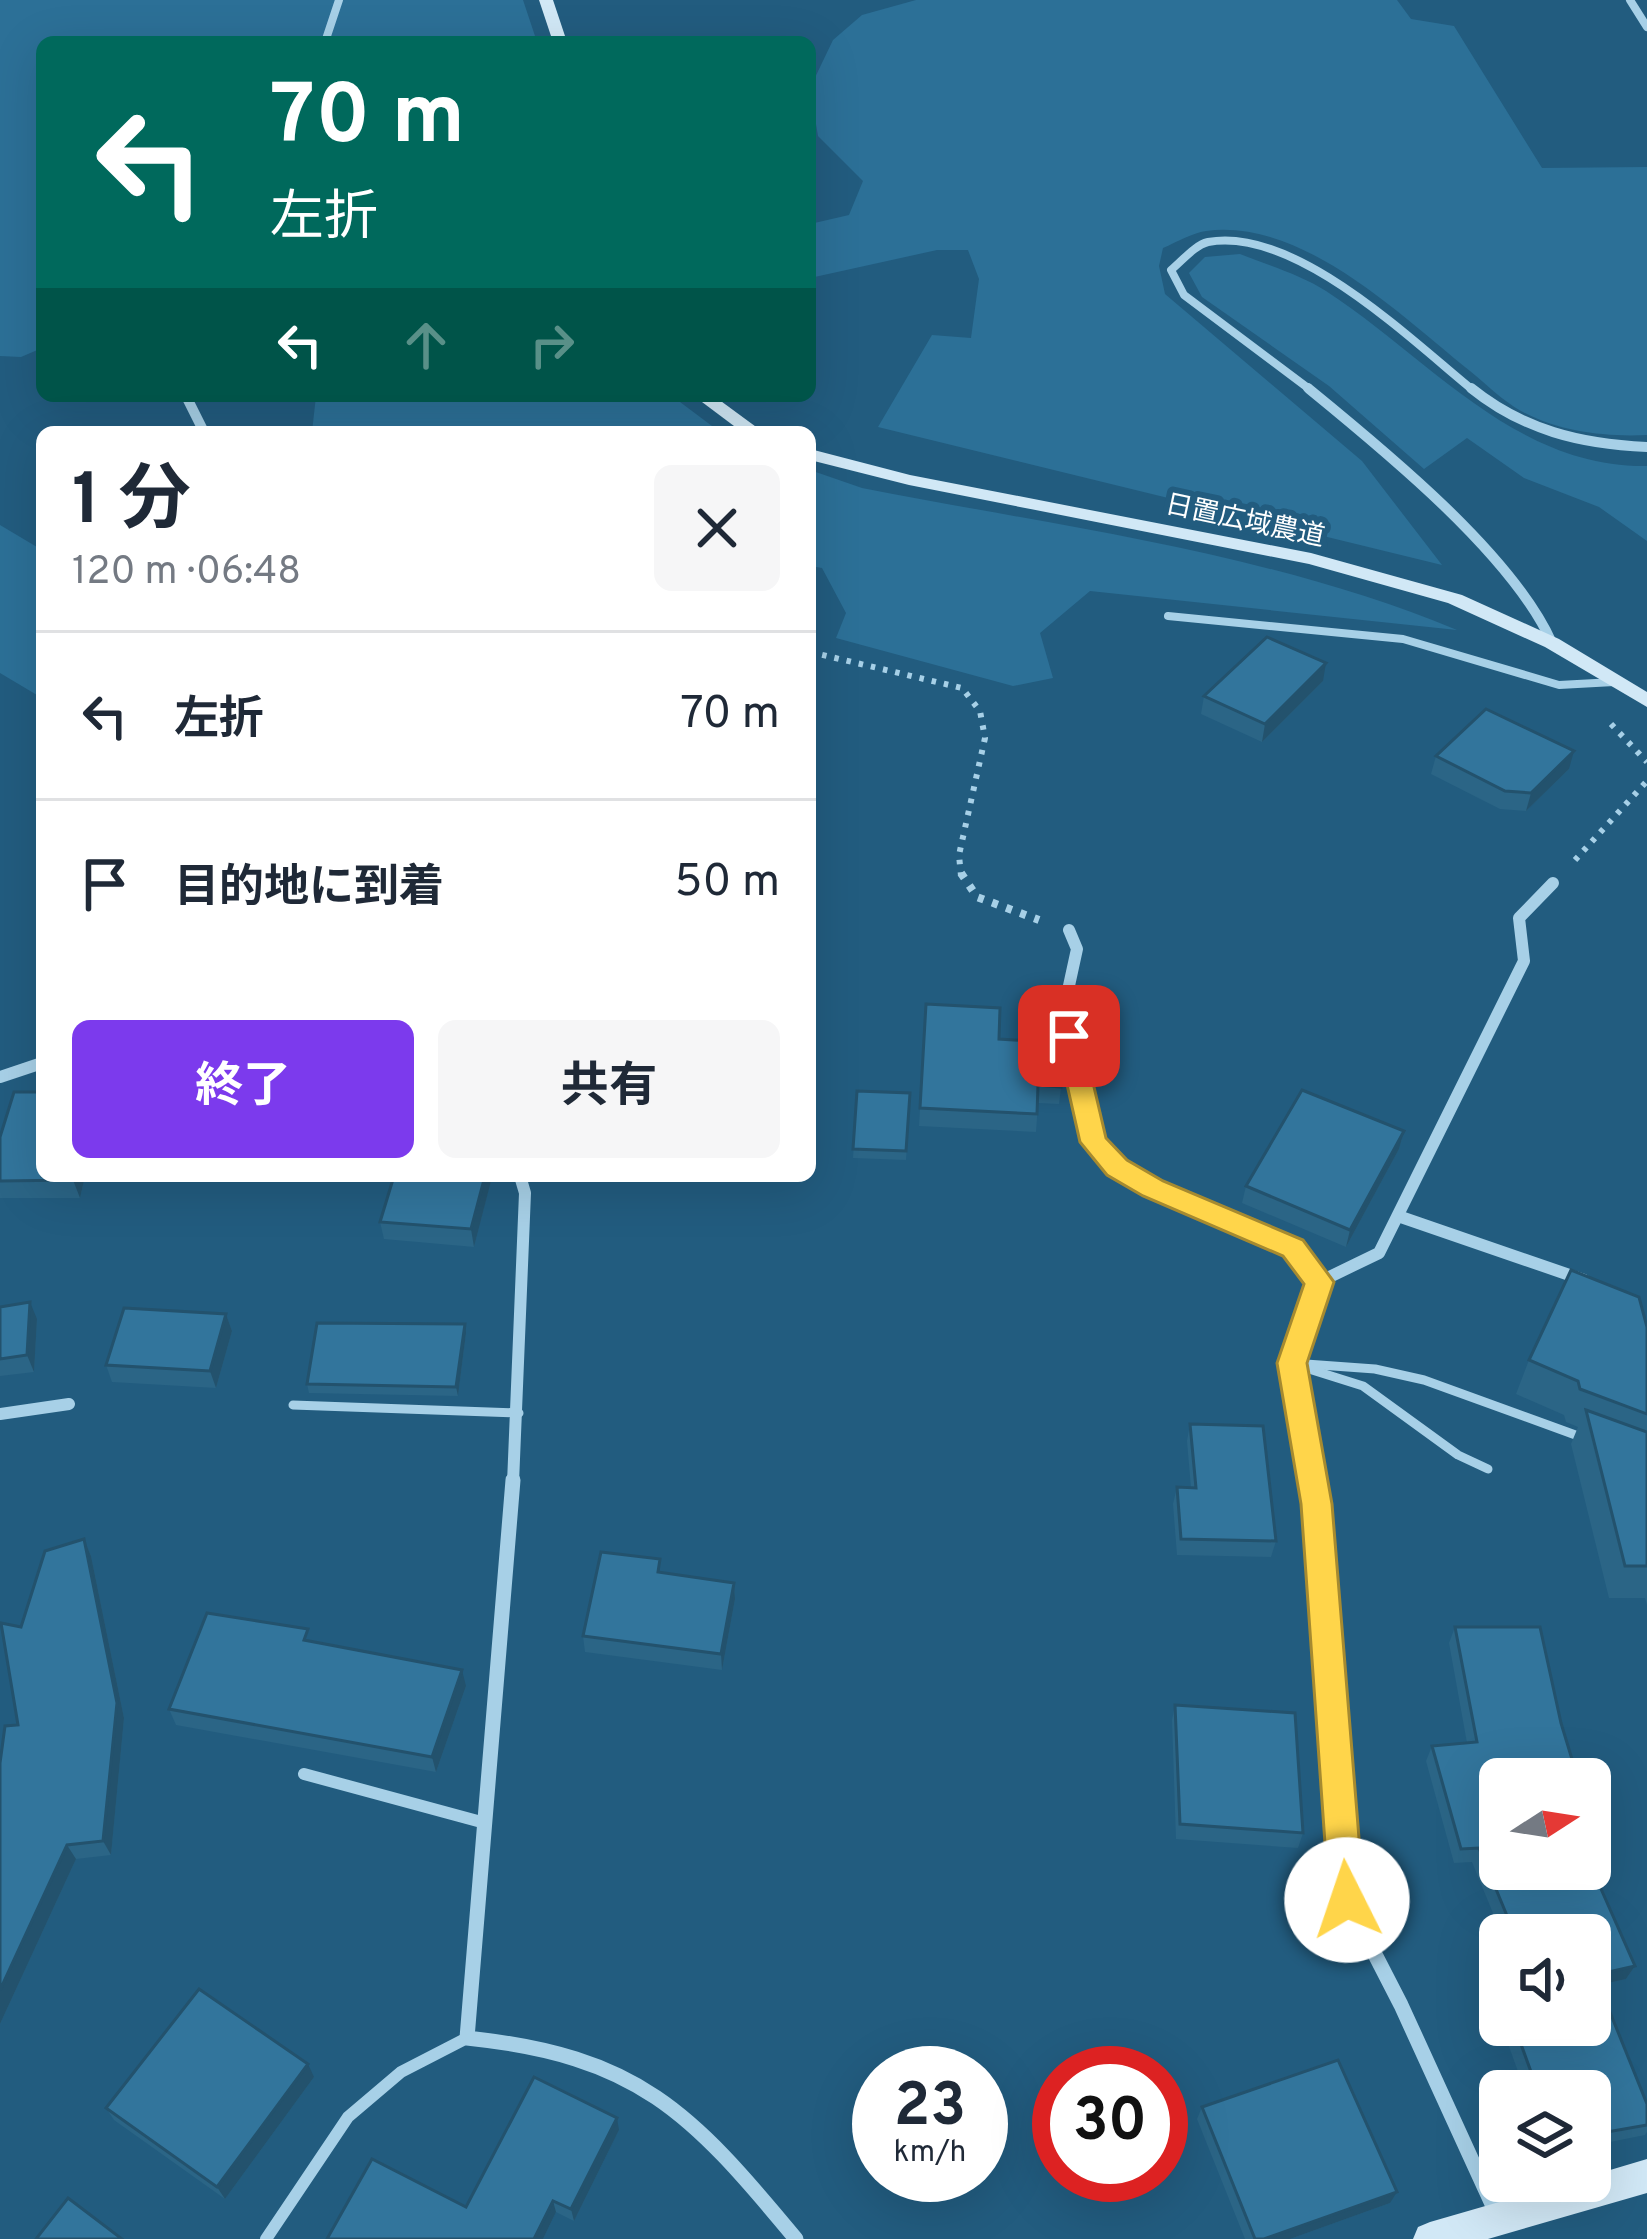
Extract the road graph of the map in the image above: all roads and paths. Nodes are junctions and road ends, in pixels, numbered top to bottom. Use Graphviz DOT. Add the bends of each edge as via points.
graph roads {
  1 [pos="339,0"];
  2 [pos="547,0"];
  3 [pos="1630,0"];
  4 [pos="1647,27"];
  5 [pos="328,36"];
  6 [pos="558,36"];
  7 [pos="712,402"];
  8 [pos="746,426"];
  9 [pos="1647,447"];
  10 [pos="816,456"];
  11 [pos="1168,616"];
  12 [pos="1552,643"];
  13 [pos="816,653"];
  14 [pos="1614,682"];
  15 [pos="1647,701"];
  16 [pos="1647,781"];
  17 [pos="1553,883"];
  18 [pos="1069,930"];
  19 [pos="36,1065"];
  20 [pos="0,1077"];
  21 [pos="522,1182"];
  22 [pos="1398,1216"];
  23 [pos="1319,1282"];
  24 [pos="1602,1286"];
  25 [pos="1292,1363"];
  26 [pos="69,1404"];
  27 [pos="293,1406"];
  28 [pos="519,1413"];
  29 [pos="0,1414"];
  30 [pos="1602,1445"];
  31 [pos="1488,1469"];
  32 [pos="304,1774"];
  33 [pos="485,1823"];
  34 [pos="467,2038"];
  35 [pos="1647,2176"];
  36 [pos="1503,2227"];
  37 [pos="266,2239"];
  38 [pos="796,2239"];
  39 [pos="1430,2239"];
  1 -- 5 [label="street"];
  2 -- 6 [label="street"];
  3 -- 4 [label="street"];
  7 -- 8 [label="street"];
  9 -- 12 [label="street" via="1604,446 1510,417 1334,280 1274,251 1205,244 1180,255 1171,270 1184,295 1310,388 1467,532 1538,609"];
  10 -- 12 [label="street, 日置広域農道" via="1311,559 1455,599"];
  11 -- 14 [label="lane" via="1403,639 1559,685"];
  12 -- 14 [label="street, 日置広域農道"];
  13 -- 18 [label="path" via="962,688 976,700 987,721 985,748 958,855 960,879 976,896"];
  14 -- 15 [label="street, 日置広域農道"];
  16 -- 17 [label="path"];
  17 -- 22 [label="street" via="1519,918 1524,962"];
  18 -- 23 [label="street" via="1077,949 1065,1004 1094,1142 1117,1168 1153,1188 1293,1248"];
  19 -- 20 [label="street"];
  21 -- 28 [label="street"];
  22 -- 23 [label="street" via="1379,1253"];
  22 -- 24 [label="street"];
  23 -- 25 [label="street"];
  25 -- 30 [label="lane" via="1424,1380"];
  25 -- 31 [label="lane" via="1363,1386"];
  25 -- 36 [label="street" via="1317,1504 1347,1900"];
  26 -- 29 [label="street"];
  27 -- 28 [label="lane"];
  28 -- 33 [label="street"];
  32 -- 33 [label="lane"];
  33 -- 34 [label="street"];
  34 -- 37 [label="lane" via="400,2072 349,2117"];
  34 -- 38 [label="street" via="529,2041 624,2072 720,2146"];
  35 -- 36 [label="street"];
  36 -- 39 [label="street"];
}
